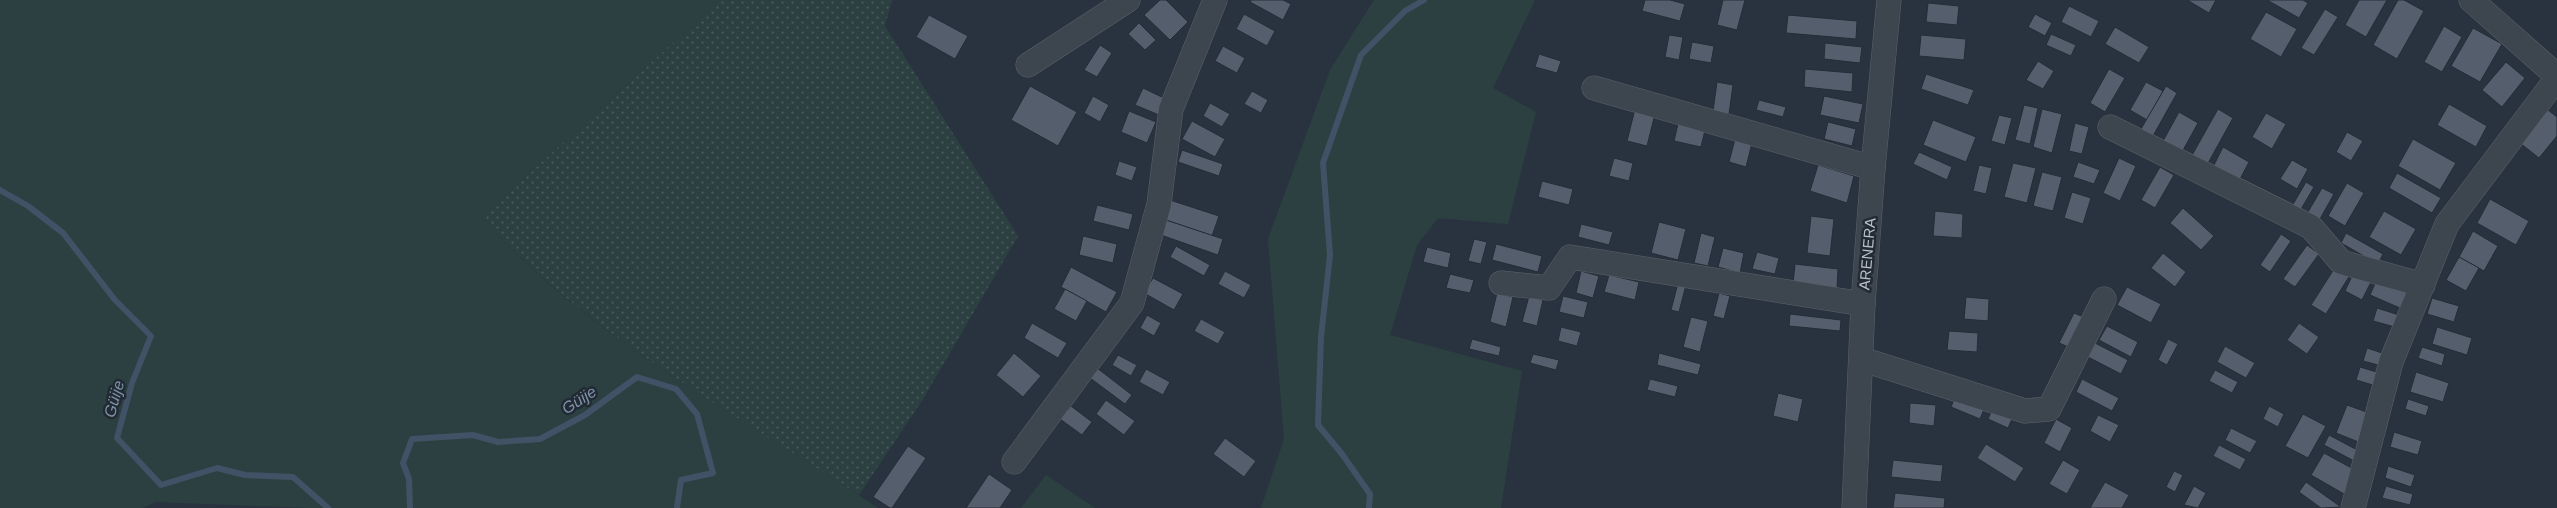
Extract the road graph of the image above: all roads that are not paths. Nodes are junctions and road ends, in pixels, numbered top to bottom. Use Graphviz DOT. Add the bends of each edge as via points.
graph roads {
  1 [pos="1128,0"];
  2 [pos="1215,0"];
  3 [pos="1890,0"];
  4 [pos="2471,0"];
  5 [pos="1028,64"];
  6 [pos="2557,77"];
  7 [pos="1594,88"];
  8 [pos="2110,127"];
  9 [pos="1873,168"];
  10 [pos="1502,283"];
  11 [pos="2423,285"];
  12 [pos="2104,299"];
  13 [pos="1863,304"];
  14 [pos="1861,359"];
  15 [pos="1014,462"];
  16 [pos="1854,508"];
  17 [pos="2353,508"];
  1 -- 5 [label="street"];
  2 -- 15 [label="street" via="1170,109 1159,204 1132,303"];
  3 -- 9 [label="street, ARENERA"];
  4 -- 6 [label="street"];
  6 -- 11 [label="street" via="2447,224"];
  7 -- 9 [label="street"];
  8 -- 11 [label="street" via="2311,227 2341,262"];
  9 -- 13 [label="street, ARENERA"];
  10 -- 13 [label="street" via="1549,288 1570,257"];
  11 -- 17 [label="street" via="2391,362"];
  12 -- 14 [label="street" via="2049,409 2025,411"];
  13 -- 14 [label="street, ARENERA"];
  14 -- 16 [label="street, ARENERA"];
}
